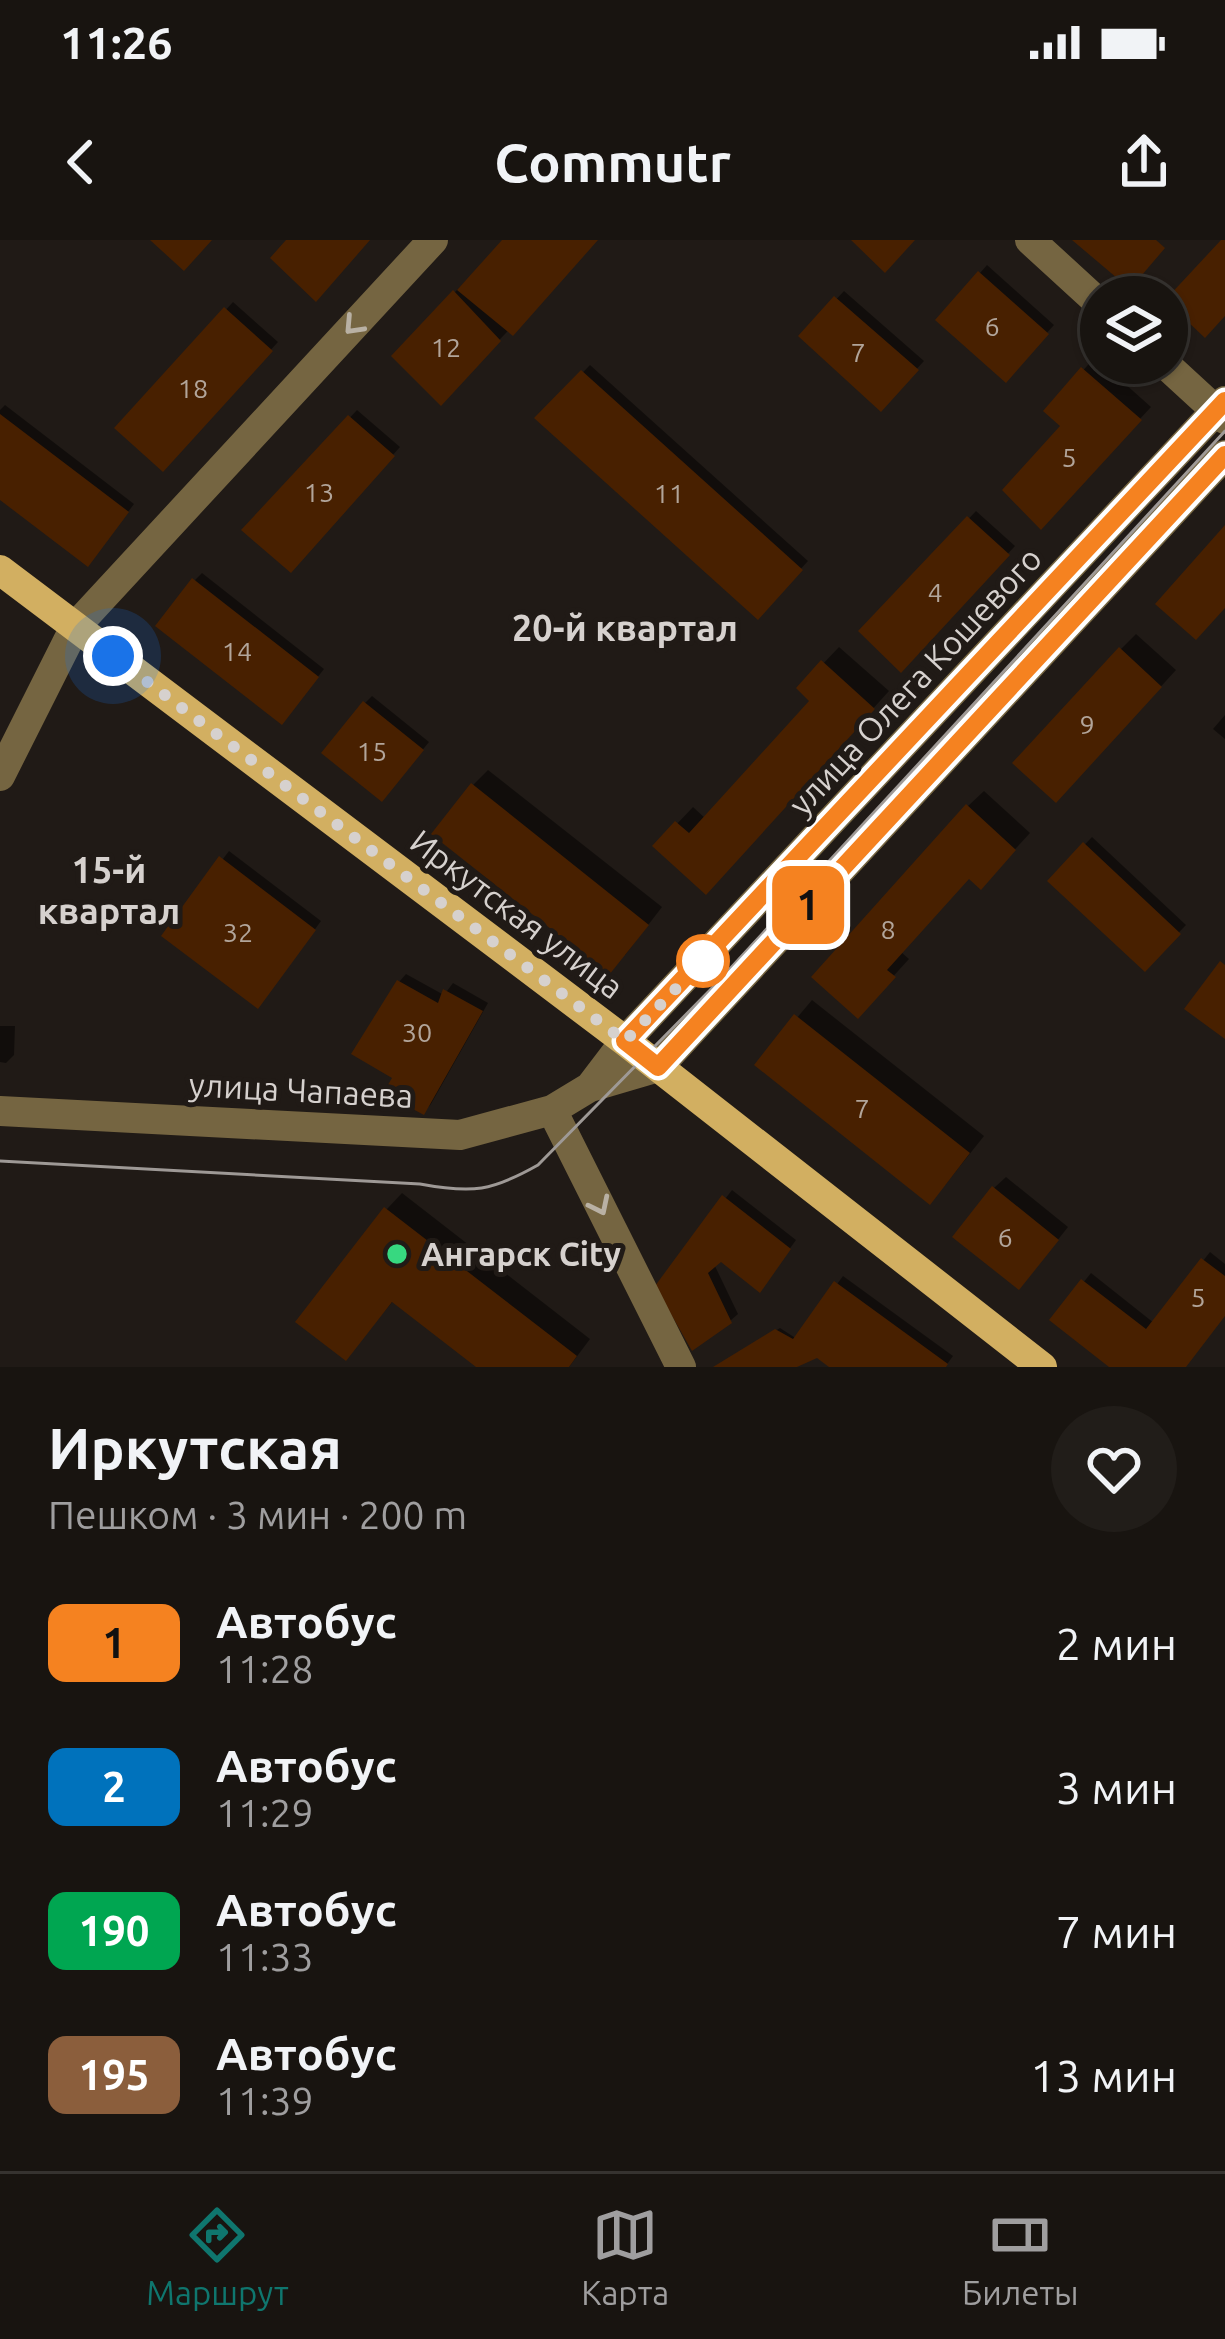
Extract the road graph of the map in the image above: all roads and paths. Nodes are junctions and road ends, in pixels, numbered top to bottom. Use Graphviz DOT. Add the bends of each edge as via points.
graph roads {
  1 [pos="433,240"];
  2 [pos="1030,240"];
  3 [pos="1080,286"];
  4 [pos="1188,382"];
  5 [pos="1222,410"];
  6 [pos="1225,455"];
  7 [pos="0,570"];
  8 [pos="75,627"];
  9 [pos="0,776"];
  10 [pos="625,1041"];
  11 [pos="658,1067"];
  12 [pos="590,1088"];
  13 [pos="552,1109"];
  14 [pos="0,1111"];
  15 [pos="681,1367"];
  16 [pos="1042,1367"];
  1 -- 8 [label="street, one-way"];
  2 -- 3 [label="street"];
  4 -- 5 [label="street"];
  5 -- 10 [label="street, улица Олега Кошевого"];
  6 -- 11 [label="street"];
  7 -- 8 [label="main road, Иркутская улица"];
  8 -- 9 [label="street"];
  8 -- 10 [label="main road, Иркутская улица"];
  10 -- 11 [label="main road, Иркутская улица"];
  10 -- 12 [label="street, улица Олега Кошевого"];
  11 -- 12 [label="street"];
  11 -- 16 [label="main road, Иркутская улица"];
  12 -- 13 [label="street, улица Чапаева"];
  13 -- 14 [label="street, улица Чапаева" via="460,1135"];
  13 -- 15 [label="street, one-way"];
}
